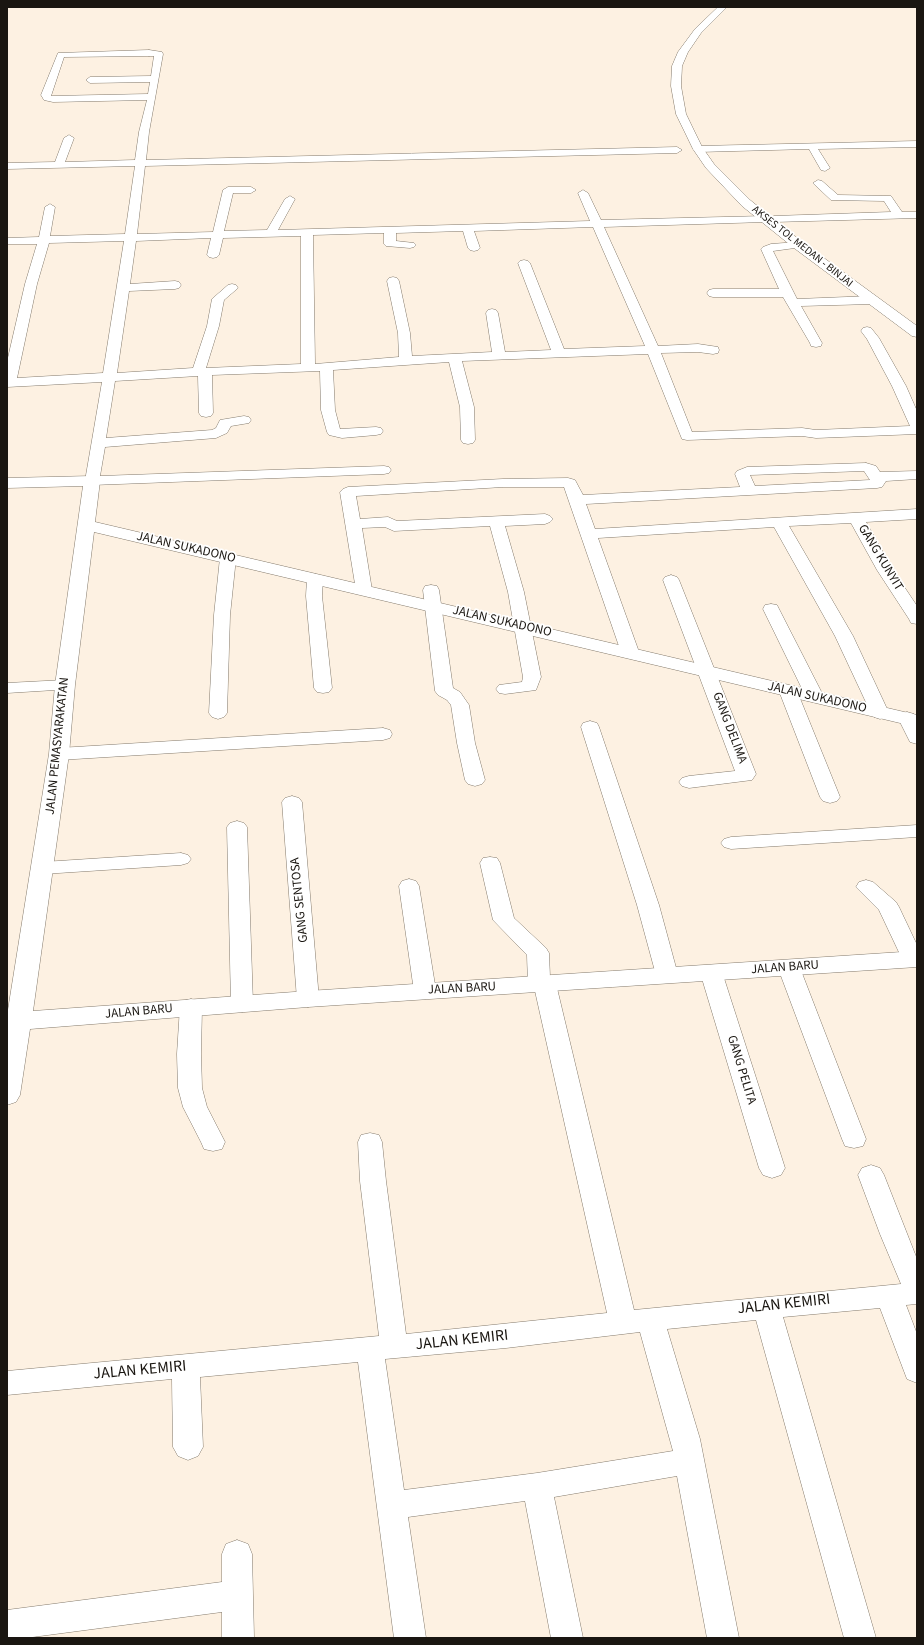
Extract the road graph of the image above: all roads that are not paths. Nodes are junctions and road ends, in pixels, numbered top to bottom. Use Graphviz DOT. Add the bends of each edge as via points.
graph roads {
  1 [pos="723,7"];
  2 [pos="732,7"];
  3 [pos="154,79"];
  4 [pos="90,80"];
  5 [pos="151,97"];
  6 [pos="68,138"];
  7 [pos="917,144"];
  8 [pos="812,146"];
  9 [pos="703,149"];
  10 [pos="677,150"];
  11 [pos="141,162"];
  12 [pos="59,165"];
  13 [pos="7,166"];
  14 [pos="825,168"];
  15 [pos="231,177"];
  16 [pos="818,183"];
  17 [pos="228,190"];
  18 [pos="251,190"];
  19 [pos="583,193"];
  20 [pos="290,199"];
  21 [pos="50,207"];
  22 [pos="898,215"];
  23 [pos="917,215"];
  24 [pos="770,219"];
  25 [pos="595,224"];
  26 [pos="467,227"];
  27 [pos="390,230"];
  28 [pos="307,232"];
  29 [pos="271,233"];
  30 [pos="219,234"];
  31 [pos="130,237"];
  32 [pos="7,240"];
  33 [pos="44,240"];
  34 [pos="410,245"];
  35 [pos="798,245"];
  36 [pos="474,248"];
  37 [pos="213,255"];
  38 [pos="524,263"];
  39 [pos="838,271"];
  40 [pos="393,281"];
  41 [pos="175,285"];
  42 [pos="124,288"];
  43 [pos="232,288"];
  44 [pos="713,294"];
  45 [pos="790,298"];
  46 [pos="872,300"];
  47 [pos="492,313"];
  48 [pos="917,324"];
  49 [pos="867,331"];
  50 [pos="917,332"];
  51 [pos="816,343"];
  52 [pos="654,350"];
  53 [pos="712,350"];
  54 [pos="559,354"];
  55 [pos="499,356"];
  56 [pos="455,358"];
  57 [pos="406,360"];
  58 [pos="326,367"];
  59 [pos="308,368"];
  60 [pos="202,372"];
  61 [pos="109,377"];
  62 [pos="8,383"];
  63 [pos="206,413"];
  64 [pos="244,420"];
  65 [pos="917,426"];
  66 [pos="917,430"];
  67 [pos="376,431"];
  68 [pos="468,440"];
  69 [pos="99,444"];
  70 [pos="384,470"];
  71 [pos="917,475"];
  72 [pos="92,481"];
  73 [pos="7,483"];
  74 [pos="578,500"];
  75 [pos="917,514"];
  76 [pos="856,518"];
  77 [pos="545,519"];
  78 [pos="496,521"];
  79 [pos="779,522"];
  80 [pos="354,524"];
  81 [pos="87,525"];
  82 [pos="589,534"];
  83 [pos="228,558"];
  84 [pos="316,579"];
  85 [pos="671,580"];
  86 [pos="364,590"];
  87 [pos="432,598"];
  88 [pos="771,609"];
  89 [pos="917,619"];
  90 [pos="523,627"];
  91 [pos="630,652"];
  92 [pos="707,671"];
  93 [pos="65,685"];
  94 [pos="7,688"];
  95 [pos="323,688"];
  96 [pos="505,689"];
  97 [pos="788,691"];
  98 [pos="815,697"];
  99 [pos="218,712"];
  100 [pos="880,713"];
  101 [pos="912,719"];
  102 [pos="590,727"];
  103 [pos="383,734"];
  104 [pos="917,738"];
  105 [pos="59,754"];
  106 [pos="475,780"];
  107 [pos="689,782"];
  108 [pos="830,797"];
  109 [pos="292,802"];
  110 [pos="237,828"];
  111 [pos="917,831"];
  112 [pos="731,843"];
  113 [pos="182,859"];
  114 [pos="490,863"];
  115 [pos="43,868"];
  116 [pos="409,886"];
  117 [pos="866,887"];
  118 [pos="915,960"];
  119 [pos="789,968"];
  120 [pos="710,972"];
  121 [pos="667,975"];
  122 [pos="542,984"];
  123 [pos="425,991"];
  124 [pos="308,999"];
  125 [pos="242,1004"];
  126 [pos="191,1007"];
  127 [pos="13,1022"];
  128 [pos="7,1095"];
  129 [pos="854,1138"];
  130 [pos="213,1142"];
  131 [pos="370,1142"];
  132 [pos="772,1168"];
  133 [pos="871,1175"];
  134 [pos="917,1289"];
  135 [pos="917,1292"];
  136 [pos="889,1295"];
  137 [pos="766,1307"];
  138 [pos="650,1319"];
  139 [pos="623,1322"];
  140 [pos="382,1349"];
  141 [pos="186,1367"];
  142 [pos="917,1371"];
  143 [pos="7,1383"];
  144 [pos="188,1447"];
  145 [pos="689,1461"];
  146 [pos="537,1486"];
  147 [pos="392,1504"];
  148 [pos="237,1554"];
  149 [pos="237,1595"];
  150 [pos="7,1625"];
  151 [pos="238,1638"];
  152 [pos="410,1638"];
  153 [pos="567,1638"];
  154 [pos="723,1638"];
  155 [pos="860,1638"];
  1 -- 9 [label="main road" via="698,31 683,52 677,66 676,90 681,114 688,130"];
  2 -- 9 [label="main road" via="721,15 697,43 684,82 690,113"];
  3 -- 4 [label="street"];
  3 -- 5 [label="street"];
  3 -- 5 [label="street" via="159,54 61,55 46,95 47,98 53,99"];
  5 -- 11 [label="street"];
  6 -- 12 [label="street"];
  7 -- 8 [label="street"];
  8 -- 9 [label="street"];
  8 -- 14 [label="street"];
  9 -- 24 [label="main road, AKSES TOL MEDAN - BINJAI" via="710,166"];
  10 -- 11 [label="street"];
  11 -- 12 [label="street"];
  11 -- 31 [label="street"];
  12 -- 13 [label="street"];
  15 -- 17 [label="street"];
  16 -- 22 [label="street" via="835,198 887,198"];
  17 -- 18 [label="street"];
  17 -- 30 [label="street"];
  19 -- 25 [label="street"];
  20 -- 29 [label="street"];
  21 -- 33 [label="street"];
  22 -- 23 [label="street"];
  22 -- 24 [label="street"];
  24 -- 25 [label="street"];
  24 -- 35 [label="main road, AKSES TOL MEDAN - BINJAI"];
  24 -- 39 [label="main road, AKSES TOL MEDAN - BINJAI"];
  25 -- 26 [label="street"];
  25 -- 52 [label="street"];
  26 -- 27 [label="street"];
  26 -- 36 [label="street"];
  27 -- 28 [label="street"];
  27 -- 34 [label="street" via="390,244"];
  28 -- 29 [label="street"];
  28 -- 59 [label="street"];
  29 -- 30 [label="street"];
  30 -- 31 [label="street"];
  30 -- 37 [label="street"];
  31 -- 33 [label="street"];
  31 -- 42 [label="street"];
  32 -- 33 [label="street"];
  33 -- 62 [label="street"];
  35 -- 39 [label="main road, AKSES TOL MEDAN - BINJAI"];
  35 -- 45 [label="street" via="767,249"];
  38 -- 54 [label="street"];
  39 -- 46 [label="main road, AKSES TOL MEDAN - BINJAI"];
  39 -- 48 [label="main road, AKSES TOL MEDAN - BINJAI"];
  40 -- 57 [label="street" via="404,333"];
  41 -- 42 [label="street"];
  42 -- 61 [label="street"];
  43 -- 60 [label="street" via="218,299"];
  44 -- 45 [label="street"];
  45 -- 46 [label="street"];
  45 -- 51 [label="street"];
  46 -- 50 [label="main road, AKSES TOL MEDAN - BINJAI"];
  47 -- 55 [label="street"];
  49 -- 65 [label="street" via="899,386"];
  52 -- 53 [label="street"];
  52 -- 54 [label="street"];
  52 -- 66 [label="street" via="688,436"];
  54 -- 55 [label="street"];
  55 -- 56 [label="street"];
  56 -- 57 [label="street"];
  56 -- 68 [label="street" via="467,407"];
  57 -- 58 [label="street"];
  58 -- 59 [label="street"];
  58 -- 67 [label="street" via="328,410 334,432 342,434"];
  59 -- 60 [label="street"];
  60 -- 61 [label="street"];
  60 -- 63 [label="street"];
  61 -- 62 [label="street"];
  61 -- 69 [label="street"];
  64 -- 69 [label="street" via="225,423 222,430 216,434"];
  69 -- 72 [label="street"];
  70 -- 72 [label="street"];
  71 -- 74 [label="street" via="876,477 879,482 877,484"];
  72 -- 73 [label="main road"];
  72 -- 81 [label="main road, JALAN PEMASYARAKATAN"];
  74 -- 80 [label="street" via="568,482 348,492"];
  74 -- 82 [label="street"];
  75 -- 76 [label="street"];
  76 -- 79 [label="street"];
  76 -- 89 [label="street, GANG KUNYIT" via="885,570"];
  77 -- 78 [label="street"];
  78 -- 80 [label="street" via="394,526 388,522"];
  78 -- 90 [label="street"];
  79 -- 82 [label="street"];
  79 -- 100 [label="street" via="844,636"];
  80 -- 86 [label="street"];
  81 -- 83 [label="main road, JALAN SUKADONO"];
  81 -- 93 [label="main road, JALAN PEMASYARAKATAN"];
  82 -- 91 [label="street"];
  83 -- 84 [label="main road, JALAN SUKADONO"];
  83 -- 99 [label="street" via="222,615"];
  84 -- 86 [label="main road, JALAN SUKADONO"];
  84 -- 95 [label="street" via="314,596"];
  85 -- 92 [label="street"];
  86 -- 87 [label="main road, JALAN SUKADONO"];
  87 -- 90 [label="main road, JALAN SUKADONO"];
  87 -- 106 [label="street" via="444,692 454,696 460,705"];
  88 -- 98 [label="street"];
  90 -- 91 [label="main road, JALAN SUKADONO"];
  90 -- 96 [label="street" via="532,677 531,685 526,688"];
  91 -- 92 [label="main road, JALAN SUKADONO"];
  92 -- 97 [label="main road, JALAN SUKADONO"];
  92 -- 107 [label="street, GANG DELIMA" via="746,775"];
  93 -- 94 [label="street"];
  93 -- 105 [label="main road, JALAN PEMASYARAKATAN"];
  97 -- 98 [label="main road, JALAN SUKADONO"];
  97 -- 108 [label="street"];
  98 -- 100 [label="main road, JALAN SUKADONO"];
  100 -- 101 [label="main road, JALAN SUKADONO"];
  101 -- 104 [label="street"];
  102 -- 121 [label="street" via="648,905"];
  103 -- 105 [label="street"];
  105 -- 115 [label="main road, JALAN PEMASYARAKATAN"];
  109 -- 124 [label="street, GANG SENTOSA"];
  110 -- 125 [label="street"];
  111 -- 112 [label="street"];
  113 -- 115 [label="street"];
  114 -- 122 [label="street" via="504,920 538,953"];
  115 -- 127 [label="main road, JALAN PEMASYARAKATAN"];
  116 -- 123 [label="street"];
  117 -- 118 [label="street" via="888,907"];
  118 -- 119 [label="main road, JALAN BARU"];
  119 -- 120 [label="main road, JALAN BARU"];
  119 -- 129 [label="street"];
  120 -- 121 [label="main road, JALAN BARU"];
  120 -- 132 [label="street, GANG PELITA"];
  121 -- 122 [label="main road, JALAN BARU"];
  122 -- 123 [label="main road, JALAN BARU"];
  122 -- 139 [label="street"];
  123 -- 124 [label="main road, JALAN BARU"];
  124 -- 125 [label="main road, JALAN BARU"];
  125 -- 126 [label="main road, JALAN BARU"];
  126 -- 127 [label="main road, JALAN BARU"];
  126 -- 130 [label="street" via="188,1054 190,1088 195,1107"];
  127 -- 128 [label="main road, JALAN PEMASYARAKATAN"];
  131 -- 140 [label="street"];
  133 -- 134 [label="street"];
  135 -- 136 [label="street, JALAN KEMIRI"];
  136 -- 137 [label="street, JALAN KEMIRI"];
  136 -- 142 [label="street"];
  137 -- 138 [label="street, JALAN KEMIRI"];
  137 -- 155 [label="street"];
  138 -- 139 [label="street, JALAN KEMIRI"];
  138 -- 145 [label="street"];
  139 -- 140 [label="street, JALAN KEMIRI"];
  140 -- 141 [label="street, JALAN KEMIRI"];
  140 -- 147 [label="street"];
  141 -- 143 [label="street, JALAN KEMIRI"];
  141 -- 144 [label="street"];
  145 -- 146 [label="street"];
  145 -- 154 [label="street"];
  146 -- 147 [label="street"];
  146 -- 153 [label="street"];
  147 -- 152 [label="street"];
  148 -- 149 [label="street"];
  149 -- 150 [label="street"];
  149 -- 151 [label="street"];
}
